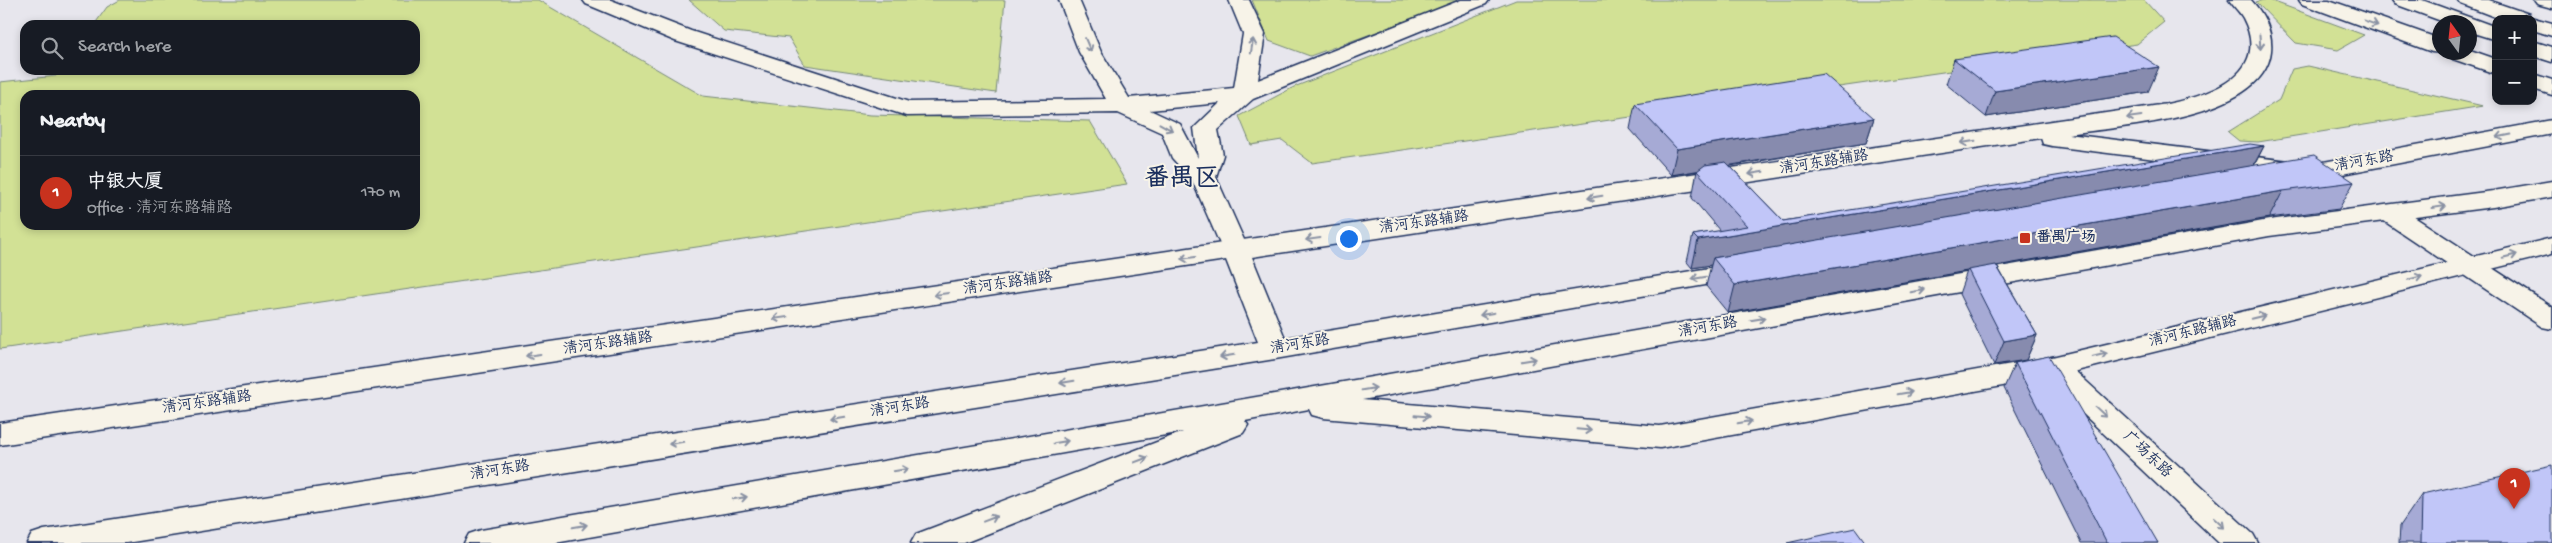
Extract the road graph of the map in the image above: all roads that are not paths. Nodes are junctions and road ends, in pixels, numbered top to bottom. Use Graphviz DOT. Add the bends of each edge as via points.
graph roads {
  1 [pos="593,0"];
  2 [pos="1069,0"];
  3 [pos="1239,0"];
  4 [pos="1479,0"];
  5 [pos="2239,0"];
  6 [pos="2309,0"];
  7 [pos="2402,0"];
  8 [pos="2468,0"];
  9 [pos="2544,0"];
  10 [pos="2552,2"];
  11 [pos="2444,15"];
  12 [pos="2510,15"];
  13 [pos="2537,24"];
  14 [pos="2477,27"];
  15 [pos="2552,30"];
  16 [pos="2492,33"];
  17 [pos="2432,44"];
  18 [pos="2537,49"];
  19 [pos="2552,54"];
  20 [pos="2477,60"];
  21 [pos="2492,66"];
  22 [pos="2537,82"];
  23 [pos="2552,88"];
  24 [pos="1245,94"];
  25 [pos="1122,106"];
  26 [pos="2552,127"];
  27 [pos="2016,134"];
  28 [pos="2316,171"];
  29 [pos="1202,176"];
  30 [pos="2228,187"];
  31 [pos="2552,189"];
  32 [pos="2390,213"];
  33 [pos="2552,246"];
  34 [pos="1236,251"];
  35 [pos="2468,265"];
  36 [pos="1768,267"];
  37 [pos="2552,320"];
  38 [pos="1275,349"];
  39 [pos="2052,367"];
  40 [pos="1286,403"];
  41 [pos="0,434"];
  42 [pos="44,543"];
  43 [pos="481,543"];
  44 [pos="928,543"];
  45 [pos="2241,543"];
  1 -- 25 [label="main road" via="683,36 908,110"];
  2 -- 25 [label="main road, one-way" via="1090,52"];
  24 -- 3 [label="main road, one-way" via="1254,34"];
  4 -- 24 [label="main road"];
  5 -- 27 [label="main road, 清河东路辅路, one-way" via="2249,9 2260,29 2261,49 2256,67 2244,82 2220,96 2191,106"];
  6 -- 17 [label="main road, one-way"];
  7 -- 11 [label="main road"];
  8 -- 12 [label="main road"];
  9 -- 10 [label="main road"];
  13 -- 15 [label="main road"];
  14 -- 16 [label="main road"];
  18 -- 19 [label="main road"];
  20 -- 21 [label="main road"];
  22 -- 23 [label="main road"];
  24 -- 25 [label="main road"];
  24 -- 29 [label="main road" via="1206,128 1211,155"];
  25 -- 29 [label="main road, one-way" via="1172,129 1184,158"];
  26 -- 28 [label="main road, 清河东路, one-way"];
  27 -- 28 [label="main road"];
  27 -- 34 [label="main road, 清河东路辅路, one-way"];
  28 -- 30 [label="main road, 清河东路"];
  29 -- 34 [label="main road"];
  32 -- 31 [label="main road, 清河东路, one-way"];
  32 -- 35 [label="main road"];
  40 -- 32 [label="main road, 清河东路, one-way" via="2269,228"];
  35 -- 33 [label="main road, 清河东路辅路, one-way"];
  34 -- 38 [label="main road"];
  34 -- 41 [label="main road, 清河东路辅路, one-way"];
  35 -- 37 [label="main road"];
  39 -- 35 [label="main road, 清河东路辅路, one-way"];
  36 -- 38 [label="main road, 清河东路, one-way"];
  38 -- 42 [label="main road, 清河东路, one-way"];
  40 -- 39 [label="main road, 清河东路辅路, one-way" via="1660,437"];
  39 -- 45 [label="main road, 广场东路, one-way"];
  43 -- 40 [label="main road, 清河东路, one-way"];
  44 -- 40 [label="main road, 清河东路辅路, one-way"];
}
